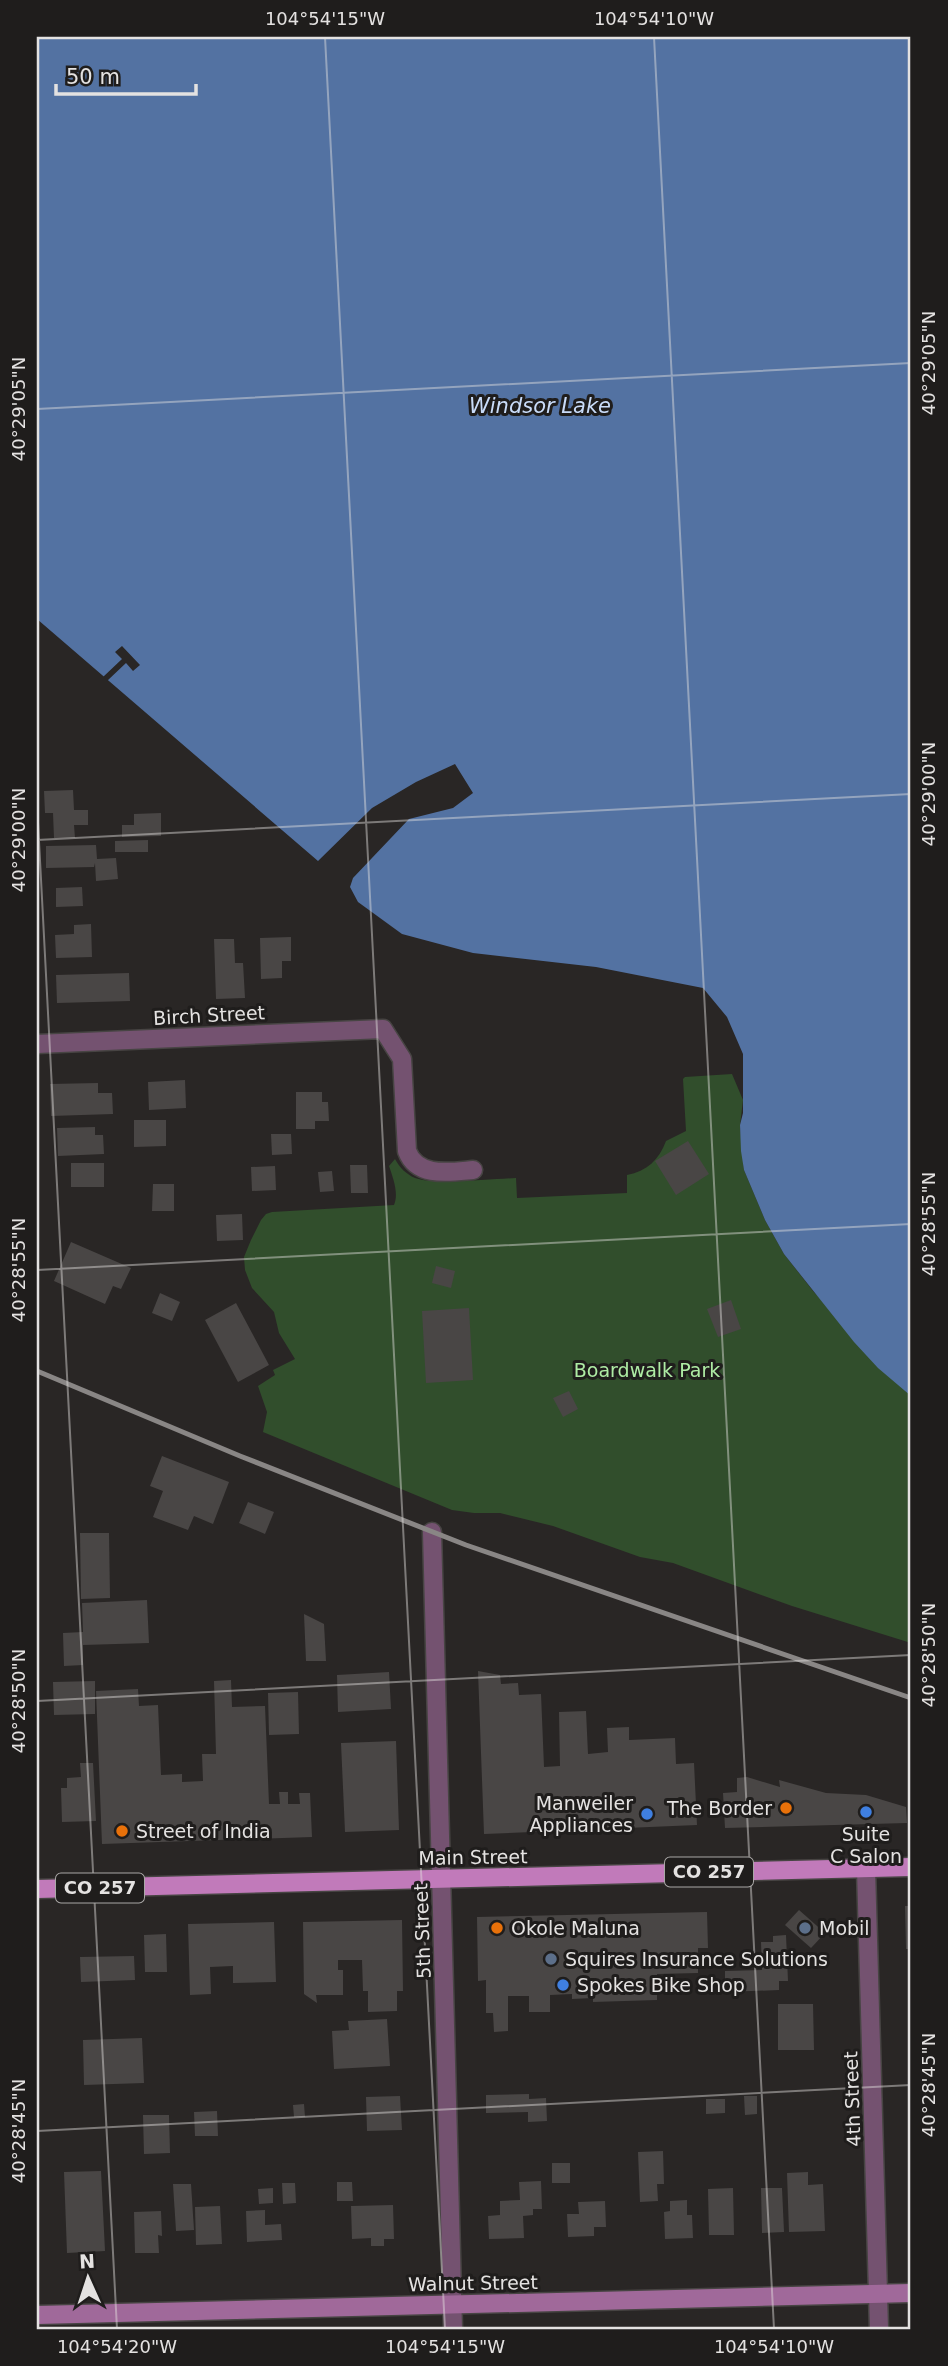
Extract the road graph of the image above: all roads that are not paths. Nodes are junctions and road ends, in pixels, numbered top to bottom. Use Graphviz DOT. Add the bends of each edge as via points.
graph roads {
  1 [pos="37,1044"];
  2 [pos="473,1170"];
  3 [pos="432,1532"];
  4 [pos="911,1867"];
  5 [pos="866,1868"];
  6 [pos="441,1879"];
  7 [pos="37,1889"];
  8 [pos="911,2293"];
  9 [pos="878,2294"];
  10 [pos="452,2304"];
  11 [pos="37,2315"];
  12 [pos="453,2329"];
  13 [pos="879,2329"];
  1 -- 2 [label="street, Birch Street" via="383,1029 402,1059 407,1151 414,1164 423,1170"];
  3 -- 6 [label="street, 5th Street"];
  4 -- 5 [label="main road, Main Street / CO 257"];
  5 -- 6 [label="main road, Main Street / CO 257"];
  5 -- 9 [label="street, 4th Street"];
  6 -- 7 [label="main road, Main Street / CO 257"];
  6 -- 10 [label="street, 5th Street"];
  8 -- 9 [label="street, Walnut Street"];
  9 -- 10 [label="street, Walnut Street"];
  9 -- 13 [label="street, 4th Street"];
  10 -- 11 [label="street, Walnut Street"];
  10 -- 12 [label="street, 5th Street"];
}
